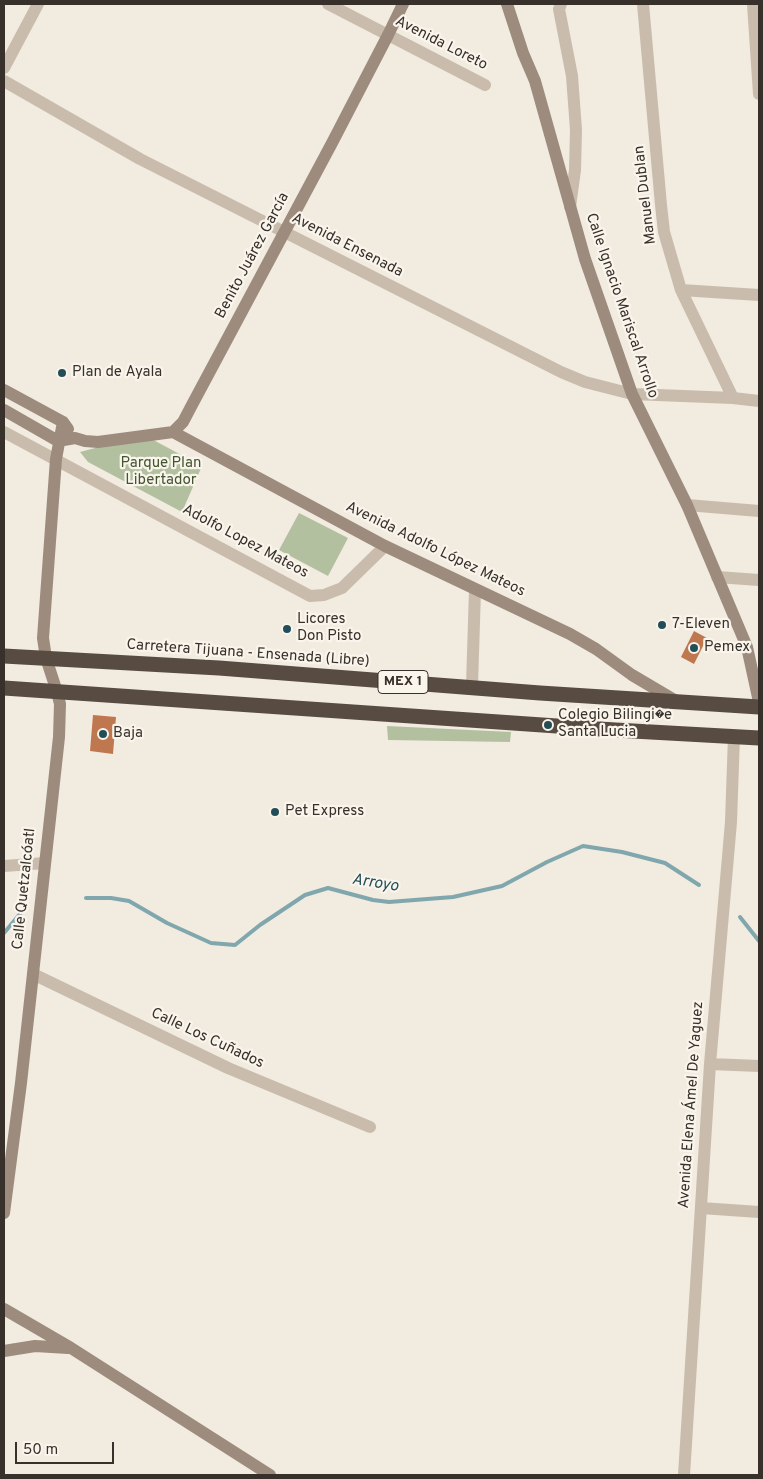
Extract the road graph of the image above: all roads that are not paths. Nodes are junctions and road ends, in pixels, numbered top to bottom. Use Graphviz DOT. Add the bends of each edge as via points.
graph roads {
  1 [pos="38,4"];
  2 [pos="328,4"];
  3 [pos="403,4"];
  4 [pos="507,4"];
  5 [pos="561,4"];
  6 [pos="643,4"];
  7 [pos="753,4"];
  8 [pos="388,35"];
  9 [pos="4,68"];
  10 [pos="759,77"];
  11 [pos="4,81"];
  12 [pos="485,85"];
  13 [pos="759,94"];
  14 [pos="570,207"];
  15 [pos="284,233"];
  16 [pos="681,290"];
  17 [pos="759,295"];
  18 [pos="4,390"];
  19 [pos="632,394"];
  20 [pos="733,398"];
  21 [pos="759,401"];
  22 [pos="4,410"];
  23 [pos="63,422"];
  24 [pos="4,432"];
  25 [pos="173,432"];
  26 [pos="75,438"];
  27 [pos="58,441"];
  28 [pos="56,459"];
  29 [pos="687,505"];
  30 [pos="759,511"];
  31 [pos="385,546"];
  32 [pos="717,577"];
  33 [pos="759,580"];
  34 [pos="475,590"];
  35 [pos="4,656"];
  36 [pos="46,658"];
  37 [pos="472,686"];
  38 [pos="4,688"];
  39 [pos="57,692"];
  40 [pos="678,702"];
  41 [pos="759,702"];
  42 [pos="759,707"];
  43 [pos="734,736"];
  44 [pos="759,738"];
  45 [pos="44,863"];
  46 [pos="4,866"];
  47 [pos="33,974"];
  48 [pos="710,1064"];
  49 [pos="759,1066"];
  50 [pos="370,1127"];
  51 [pos="701,1208"];
  52 [pos="759,1212"];
  53 [pos="4,1213"];
  54 [pos="4,1309"];
  55 [pos="70,1348"];
  56 [pos="4,1351"];
  57 [pos="270,1475"];
  58 [pos="684,1475"];
  1 -- 9 [label="street"];
  2 -- 8 [label="street, Avenida Loreto"];
  3 -- 8 [label="street, Benito Juárez García"];
  4 -- 14 [label="street, Calle Ignacio Mariscal Arrollo" via="535,81"];
  5 -- 14 [label="street" via="576,130"];
  6 -- 16 [label="street, Manuel Dublan" via="661,205"];
  7 -- 10 [label="street"];
  8 -- 12 [label="street, Avenida Loreto"];
  8 -- 15 [label="street, Benito Juárez García"];
  10 -- 13 [label="street"];
  11 -- 15 [label="street, Avenida Ensenada" via="140,160"];
  14 -- 19 [label="street, Calle Ignacio Mariscal Arrollo"];
  15 -- 19 [label="street, Avenida Ensenada" via="561,372"];
  15 -- 25 [label="street, Benito Juárez García" via="183,422"];
  16 -- 17 [label="street"];
  16 -- 20 [label="street, Manuel Dublan"];
  18 -- 23 [label="street"];
  19 -- 20 [label="street, Avenida Ensenada"];
  19 -- 29 [label="street, Calle Ignacio Mariscal Arrollo"];
  20 -- 21 [label="street, Avenida Ensenada"];
  22 -- 27 [label="street"];
  23 -- 26 [label="street"];
  23 -- 27 [label="street"];
  24 -- 28 [label="street, Adolfo Lopez Mateos"];
  25 -- 26 [label="street" via="98,442"];
  25 -- 31 [label="street, Avenida Adolfo López Mateos"];
  26 -- 27 [label="street"];
  27 -- 28 [label="street"];
  28 -- 31 [label="street, Adolfo Lopez Mateos" via="310,596 342,588"];
  28 -- 36 [label="street" via="43,638"];
  29 -- 30 [label="street"];
  29 -- 32 [label="street, Calle Ignacio Mariscal Arrollo"];
  31 -- 34 [label="street, Avenida Adolfo López Mateos"];
  32 -- 33 [label="street"];
  32 -- 41 [label="street, Calle Ignacio Mariscal Arrollo" via="747,647"];
  34 -- 37 [label="street"];
  34 -- 40 [label="street, Avenida Adolfo López Mateos" via="570,634"];
  35 -- 36 [label="highway, Carretera Tijuana - Ensenada (Libre) / MEX 1"];
  36 -- 37 [label="highway, Carretera Tijuana - Ensenada (Libre) / MEX 1"];
  36 -- 39 [label="street, Calle Quetzalcóatl"];
  37 -- 40 [label="highway, Carretera Tijuana - Ensenada (Libre) / MEX 1"];
  38 -- 39 [label="highway, MEX 1"];
  39 -- 43 [label="highway, MEX 1"];
  39 -- 45 [label="street, Calle Quetzalcóatl" via="59,737"];
  40 -- 42 [label="highway, Carretera Tijuana - Ensenada (Libre) / MEX 1"];
  43 -- 44 [label="highway, MEX 1"];
  43 -- 48 [label="street, Avenida Elena Ámel De Yaguez" via="731,822"];
  45 -- 46 [label="street"];
  45 -- 47 [label="street, Calle Quetzalcóatl"];
  47 -- 50 [label="street, Calle Los Cuñados" via="228,1068"];
  47 -- 53 [label="street, Calle Quetzalcóatl"];
  48 -- 49 [label="street"];
  48 -- 51 [label="street, Avenida Elena Ámel De Yaguez"];
  51 -- 52 [label="street"];
  51 -- 58 [label="street, Avenida Elena Ámel De Yaguez"];
  54 -- 55 [label="street"];
  55 -- 56 [label="street" via="35,1346"];
  55 -- 57 [label="street"];
}
